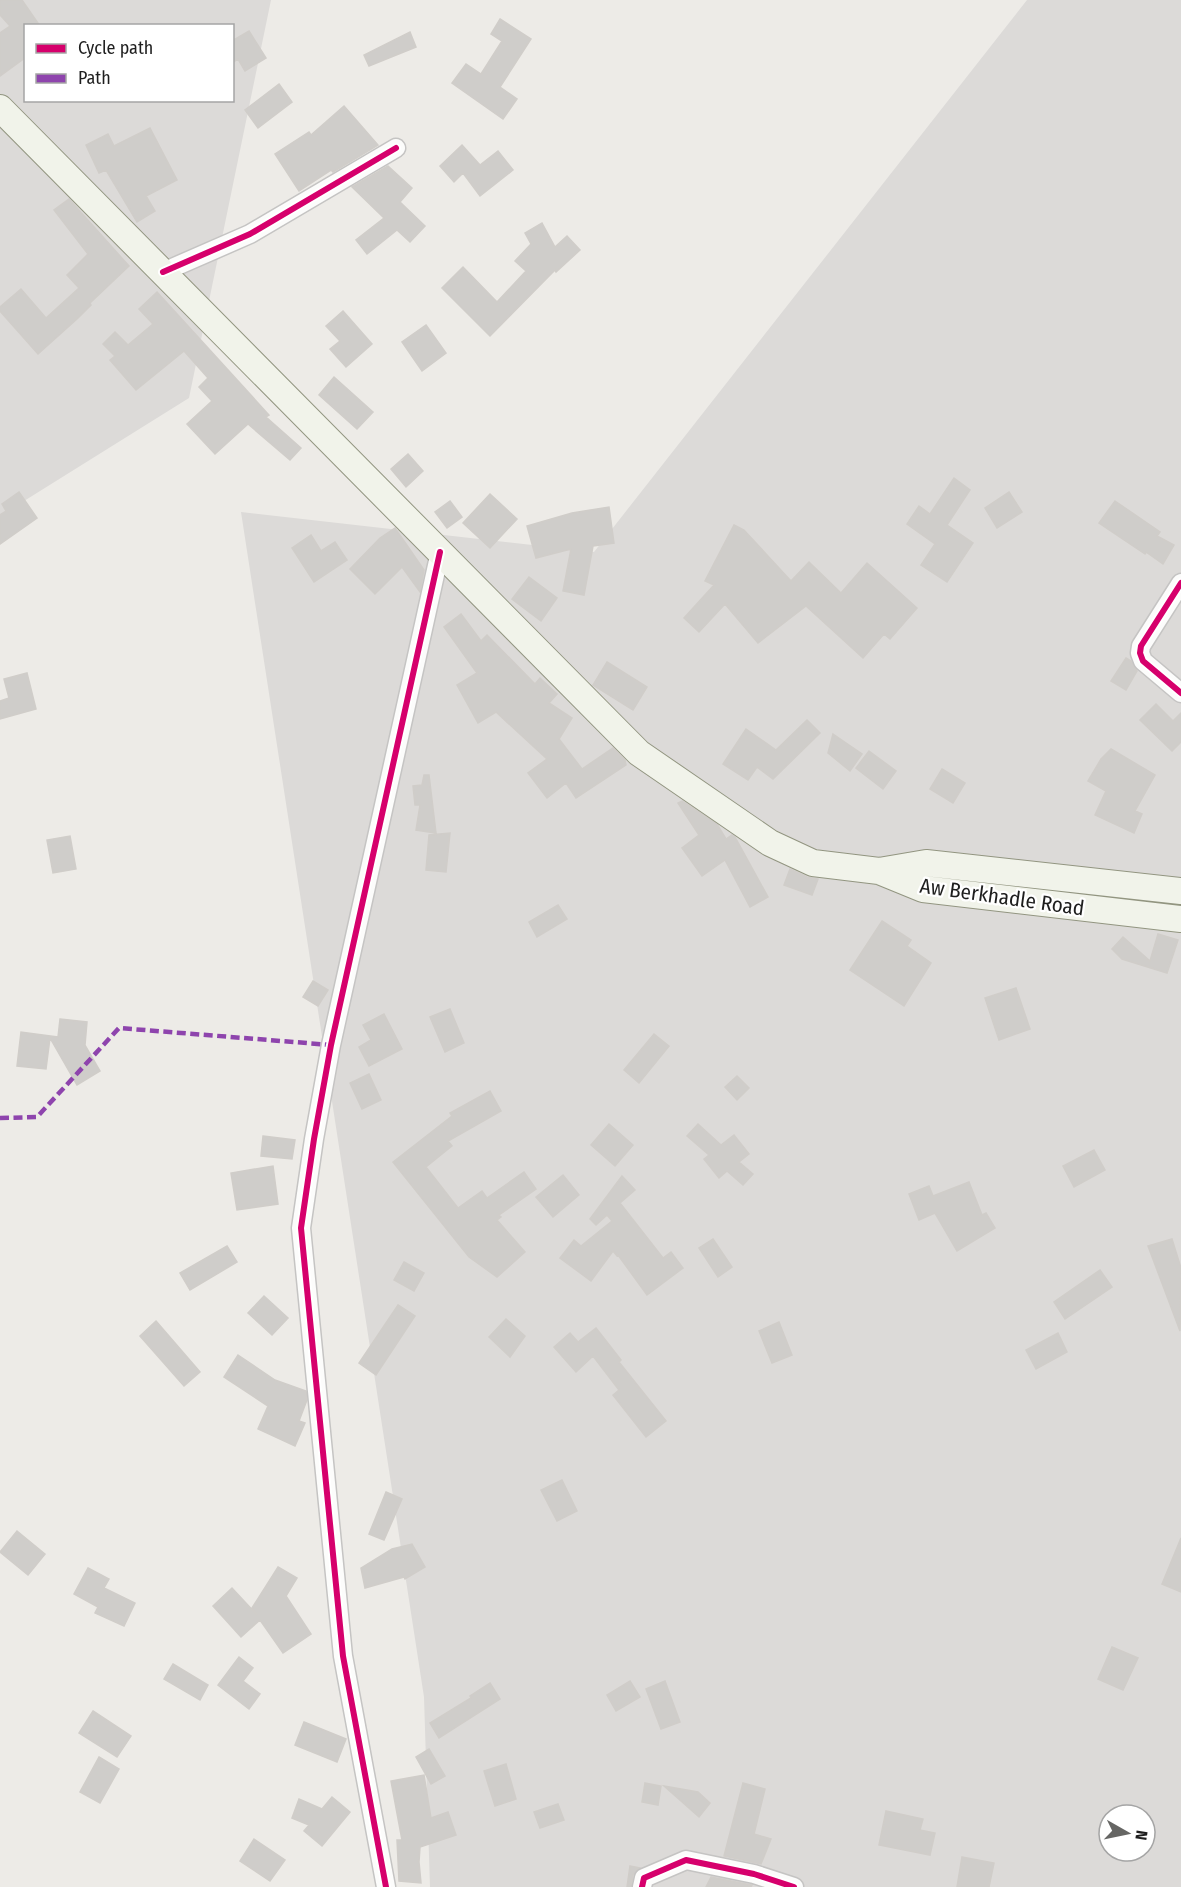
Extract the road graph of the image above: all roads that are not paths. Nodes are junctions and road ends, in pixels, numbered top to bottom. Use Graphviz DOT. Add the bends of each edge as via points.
graph roads {
  1 [pos="0,108"];
  2 [pos="396,148"];
  3 [pos="163,272"];
  4 [pos="440,552"];
  5 [pos="1181,583"];
  6 [pos="1181,693"];
  7 [pos="879,871"];
  8 [pos="1181,891"];
  9 [pos="1181,919"];
  10 [pos="386,1887"];
  11 [pos="642,1887"];
  12 [pos="794,1887"];
  1 -- 3 [label="main road"];
  2 -- 3 [label="street" via="250,234"];
  3 -- 4 [label="main road"];
  4 -- 7 [label="main road" via="639,753 770,843 813,863"];
  4 -- 10 [label="street" via="331,1044 301,1228 344,1656"];
  5 -- 6 [label="street" via="1140,653 1143,661"];
  7 -- 8 [label="main road, Aw Berkhadle Road" via="926,863"];
  7 -- 9 [label="main road, Aw Berkhadle Road" via="923,890"];
  11 -- 12 [label="street" via="644,1878 686,1860"];
}
